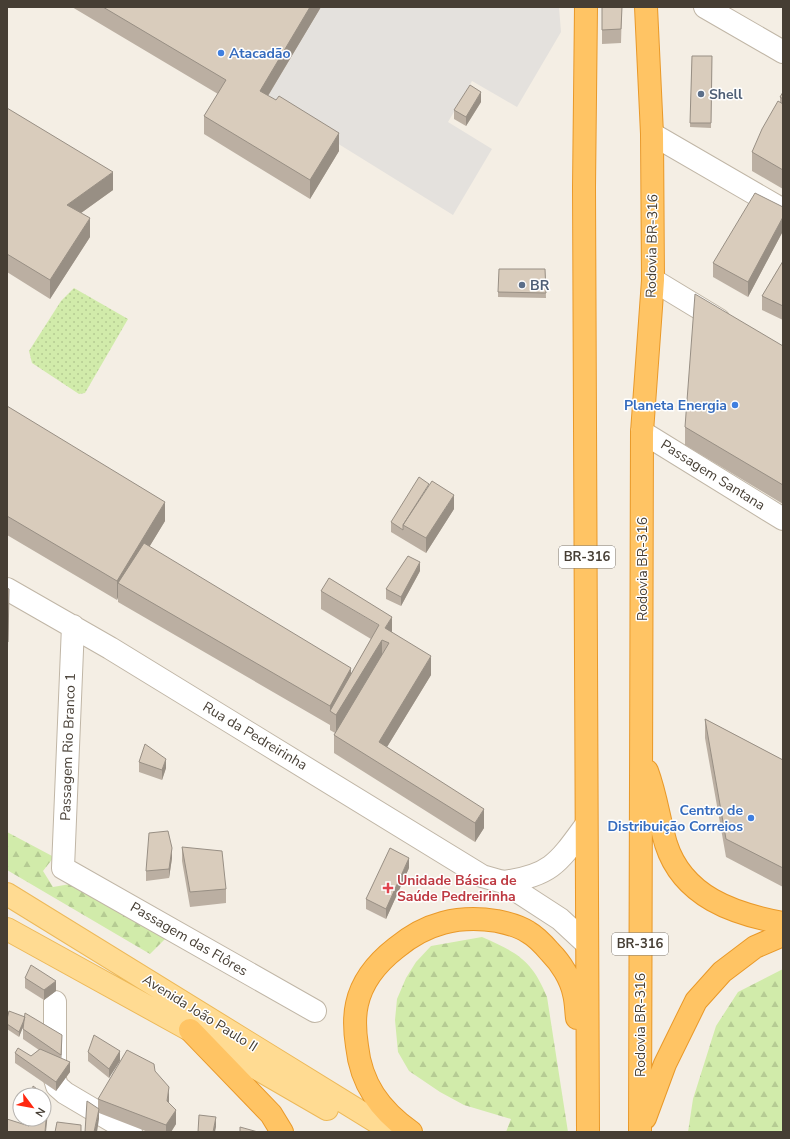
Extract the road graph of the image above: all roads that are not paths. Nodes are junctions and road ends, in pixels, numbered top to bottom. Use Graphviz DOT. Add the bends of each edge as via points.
graph roads {
  1 [pos="586,7"];
  2 [pos="646,7"];
  3 [pos="705,7"];
  4 [pos="783,52"];
  5 [pos="652,134"];
  6 [pos="783,210"];
  7 [pos="653,280"];
  8 [pos="735,330"];
  9 [pos="642,432"];
  10 [pos="783,519"];
  11 [pos="7,589"];
  12 [pos="74,626"];
  13 [pos="641,757"];
  14 [pos="586,825"];
  15 [pos="63,868"];
  16 [pos="503,882"];
  17 [pos="7,894"];
  18 [pos="783,923"];
  19 [pos="7,930"];
  20 [pos="783,936"];
  21 [pos="587,944"];
  22 [pos="55,1002"];
  23 [pos="315,1010"];
  24 [pos="190,1030"];
  25 [pos="589,1106"];
  26 [pos="640,1131"];
  27 [pos="131,1132"];
  28 [pos="282,1132"];
  29 [pos="367,1132"];
  30 [pos="393,1132"];
  31 [pos="411,1132"];
  32 [pos="588,1132"];
  1 -- 14 [label="highway, BR-316"];
  2 -- 5 [label="highway, Rodovia BR-316 / BR-316"];
  3 -- 4 [label="street"];
  5 -- 6 [label="street"];
  5 -- 7 [label="highway, Rodovia BR-316 / BR-316"];
  7 -- 8 [label="street"];
  7 -- 9 [label="highway, Rodovia BR-316 / BR-316"];
  9 -- 10 [label="street, Passagem Santana"];
  9 -- 13 [label="highway, Rodovia BR-316 / BR-316"];
  11 -- 12 [label="street, Rua da Pedreirinha"];
  12 -- 15 [label="street, Passagem Rio Branco 1"];
  12 -- 16 [label="street, Rua da Pedreirinha" via="482,876"];
  13 -- 18 [label="highway" via="652,785 666,844 677,868 696,889 715,903 759,919"];
  13 -- 26 [label="highway, Rodovia BR-316 / BR-316"];
  14 -- 16 [label="street, Rua da Pedreirinha" via="560,860 541,874"];
  14 -- 21 [label="highway, BR-316"];
  15 -- 23 [label="street, Passagem das Flôres"];
  16 -- 21 [label="street, Rua da Pedreirinha" via="560,919"];
  17 -- 30 [label="main road, Avenida João Paulo II"];
  19 -- 24 [label="main road, Avenida João Paulo II"];
  20 -- 26 [label="highway" via="755,947 722,972 696,1001 665,1064"];
  21 -- 25 [label="highway, BR-316"];
  22 -- 27 [label="street" via="55,1079 60,1090"];
  24 -- 28 [label="highway" via="271,1114"];
  24 -- 29 [label="main road, Avenida João Paulo II"];
  25 -- 31 [label="highway" via="574,993 558,960 528,931 509,923 467,918 430,927 411,935 380,960 367,980 357,1004 356,1041 359,1064 369,1088 396,1122"];
  25 -- 32 [label="highway, BR-316"];
}
